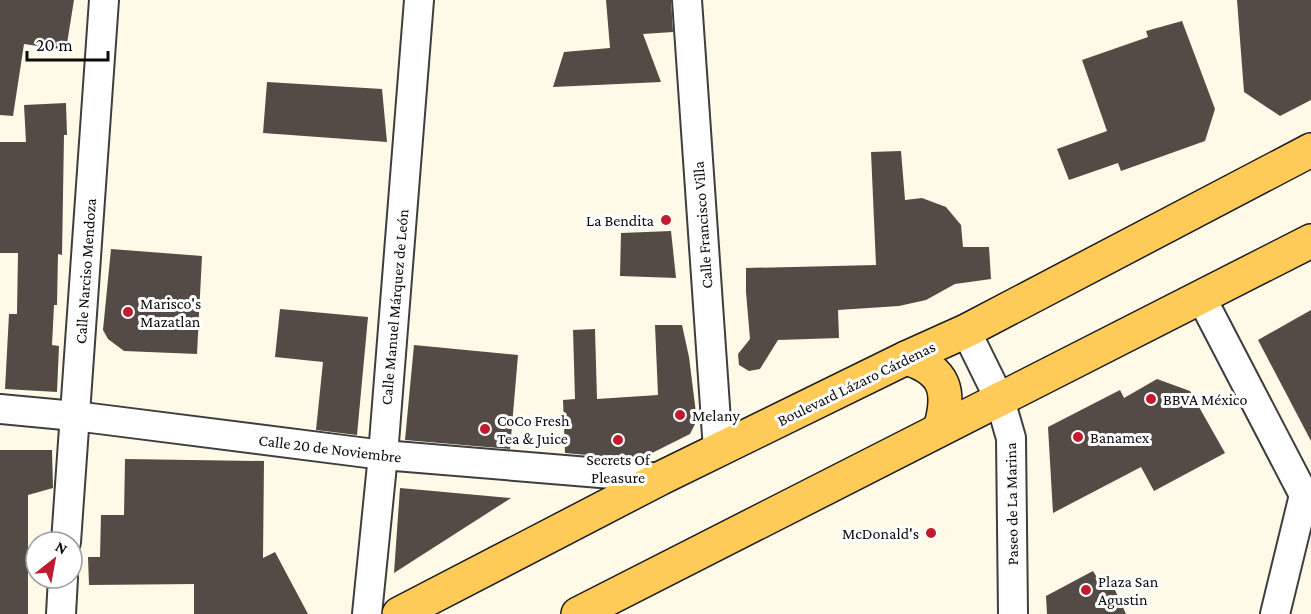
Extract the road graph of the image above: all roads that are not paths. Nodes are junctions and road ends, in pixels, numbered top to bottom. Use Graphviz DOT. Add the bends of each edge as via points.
graph roads {
  1 [pos="104,0"];
  2 [pos="419,0"];
  3 [pos="687,0"];
  4 [pos="1311,150"];
  5 [pos="1311,240"];
  6 [pos="1201,297"];
  7 [pos="966,330"];
  8 [pos="906,358"];
  9 [pos="1000,400"];
  10 [pos="0,409"];
  11 [pos="75,416"];
  12 [pos="940,429"];
  13 [pos="718,450"];
  14 [pos="382,455"];
  15 [pos="661,478"];
  16 [pos="1308,493"];
  17 [pos="67,530"];
  18 [pos="62,590"];
  19 [pos="61,614"];
  20 [pos="367,614"];
  21 [pos="399,614"];
  22 [pos="578,614"];
  23 [pos="1013,614"];
  24 [pos="1275,614"];
  1 -- 11 [label="street, Calle Narciso Mendoza"];
  2 -- 14 [label="street, Calle Manuel Márquez de León"];
  3 -- 13 [label="street, Calle Francisco Villa"];
  4 -- 7 [label="main road, Boulevard Lázaro Cárdenas"];
  5 -- 6 [label="main road"];
  6 -- 9 [label="main road"];
  6 -- 16 [label="street"];
  7 -- 8 [label="main road, Boulevard Lázaro Cárdenas"];
  7 -- 9 [label="street, Paseo de La Marina"];
  8 -- 12 [label="main road" via="923,363 943,383 946,402"];
  8 -- 13 [label="main road, Boulevard Lázaro Cárdenas"];
  9 -- 12 [label="main road"];
  9 -- 23 [label="street, Paseo de La Marina" via="1011,438"];
  10 -- 11 [label="street, Calle 20 de Noviembre"];
  11 -- 14 [label="street, Calle 20 de Noviembre"];
  11 -- 17 [label="street, Calle Narciso Mendoza"];
  12 -- 22 [label="main road"];
  13 -- 15 [label="main road, Boulevard Lázaro Cárdenas"];
  14 -- 15 [label="street, Calle 20 de Noviembre"];
  14 -- 20 [label="street, Calle Manuel Márquez de León"];
  15 -- 21 [label="main road, Boulevard Lázaro Cárdenas"];
  16 -- 24 [label="street"];
  18 -- 19 [label="street"];
}
